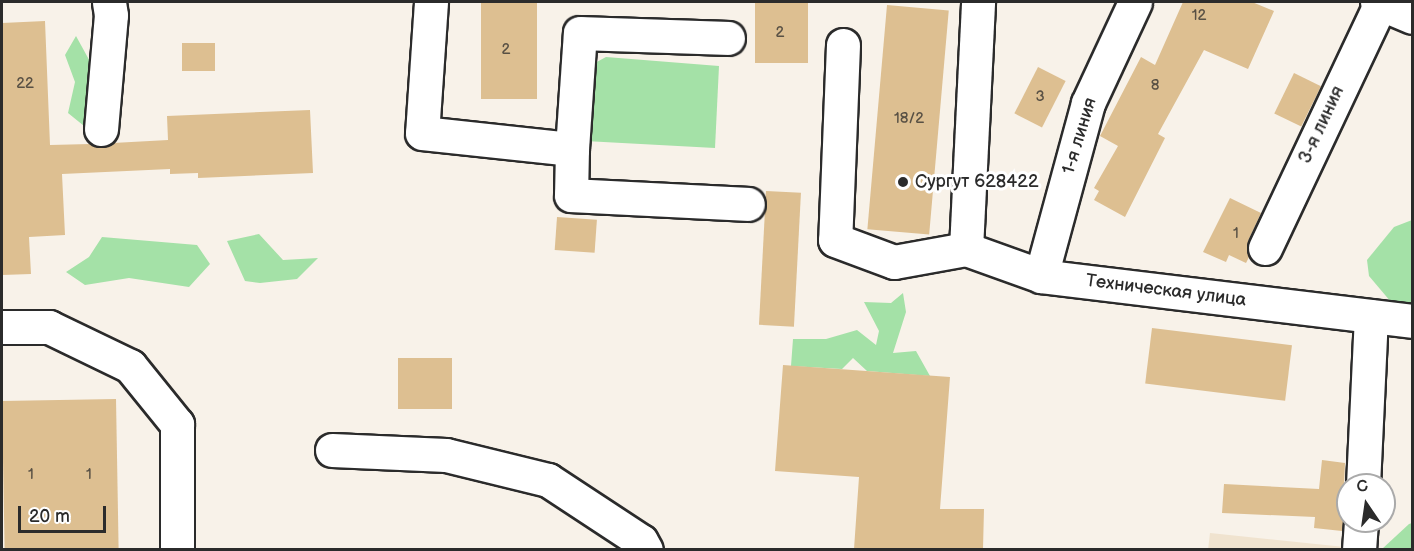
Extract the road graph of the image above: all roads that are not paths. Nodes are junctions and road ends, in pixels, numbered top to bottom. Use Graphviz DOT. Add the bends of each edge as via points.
graph roads {
  1 [pos="109,2"];
  2 [pos="431,2"];
  3 [pos="978,2"];
  4 [pos="1135,2"];
  5 [pos="1393,7"];
  6 [pos="728,38"];
  7 [pos="843,45"];
  8 [pos="101,129"];
  9 [pos="572,149"];
  10 [pos="748,204"];
  11 [pos="966,249"];
  12 [pos="1265,249"];
  13 [pos="1041,276"];
  14 [pos="1371,316"];
  15 [pos="1413,321"];
  16 [pos="2,327"];
  17 [pos="332,450"];
  18 [pos="1364,473"];
  19 [pos="1360,533"];
  20 [pos="177,549"];
  21 [pos="646,549"];
  22 [pos="1359,549"];
  1 -- 8 [label="street"];
  2 -- 9 [label="street" via="423,133"];
  3 -- 11 [label="street"];
  4 -- 13 [label="street, 1-я линия" via="1088,103"];
  5 -- 12 [label="street, 3-я линия"];
  6 -- 9 [label="street" via="580,33"];
  7 -- 11 [label="street" via="835,240 894,262"];
  9 -- 10 [label="street" via="572,195"];
  11 -- 13 [label="street, Техническая улица"];
  13 -- 14 [label="street, Техническая улица"];
  14 -- 15 [label="street, Техническая улица"];
  14 -- 18 [label="street"];
  16 -- 20 [label="street" via="49,327 130,366 177,424"];
  17 -- 21 [label="street" via="446,455 548,480 641,541"];
  19 -- 22 [label="street"];
}
